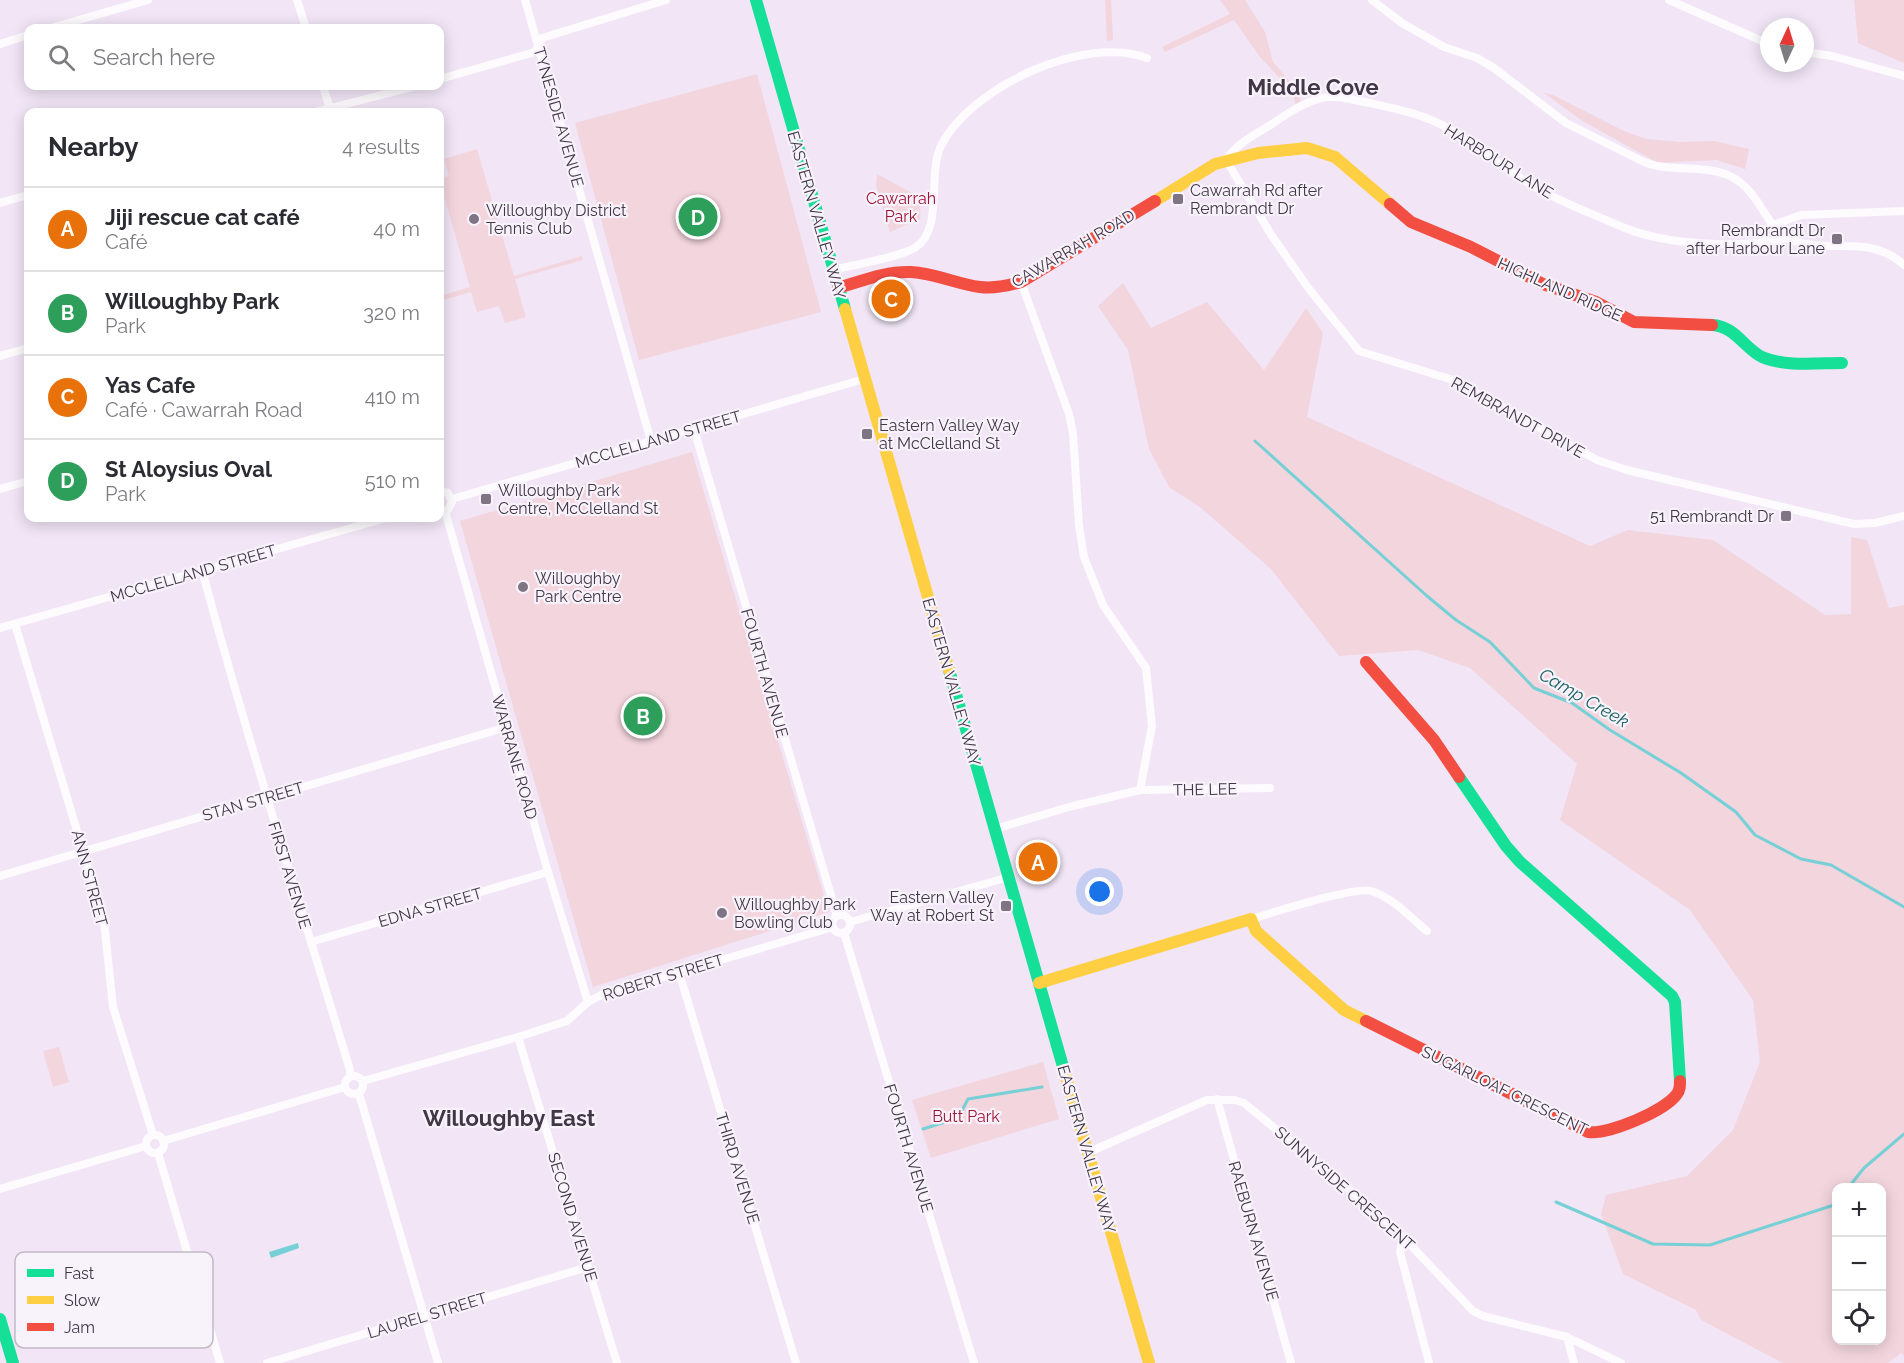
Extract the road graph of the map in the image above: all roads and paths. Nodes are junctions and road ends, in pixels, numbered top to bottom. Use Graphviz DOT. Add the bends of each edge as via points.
graph roads {
  1 [pos="148,0"];
  2 [pos="297,0"];
  3 [pos="525,0"];
  4 [pos="666,0"];
  5 [pos="756,0"];
  6 [pos="1372,0"];
  7 [pos="1672,1"];
  8 [pos="65,24"];
  9 [pos="305,24"];
  10 [pos="24,36"];
  11 [pos="1760,40"];
  12 [pos="0,44"];
  13 [pos="538,45"];
  14 [pos="1814,53"];
  15 [pos="1147,58"];
  16 [pos="1904,76"];
  17 [pos="444,78"];
  18 [pos="324,90"];
  19 [pos="402,90"];
  20 [pos="329,108"];
  21 [pos="340,108"];
  22 [pos="1226,160"];
  23 [pos="24,196"];
  24 [pos="0,203"];
  25 [pos="1904,211"];
  26 [pos="1773,225"];
  27 [pos="1786,238"];
  28 [pos="1904,265"];
  29 [pos="833,270"];
  30 [pos="1021,282"];
  31 [pos="838,288"];
  32 [pos="24,349"];
  33 [pos="0,356"];
  34 [pos="1842,363"];
  35 [pos="864,379"];
  36 [pos="694,429"];
  37 [pos="651,441"];
  38 [pos="24,482"];
  39 [pos="0,489"];
  40 [pos="444,492"];
  41 [pos="452,499"];
  42 [pos="444,510"];
  43 [pos="1904,516"];
  44 [pos="444,518"];
  45 [pos="372,522"];
  46 [pos="202,570"];
  47 [pos="15,624"];
  48 [pos="0,628"];
  49 [pos="1366,662"];
  50 [pos="507,727"];
  51 [pos="1270,788"];
  52 [pos="1140,790"];
  53 [pos="266,798"];
  54 [pos="995,828"];
  55 [pos="83,851"];
  56 [pos="548,872"];
  57 [pos="0,876"];
  58 [pos="1009,877"];
  59 [pos="837,916"];
  60 [pos="1251,919"];
  61 [pos="850,922"];
  62 [pos="832,927"];
  63 [pos="1427,931"];
  64 [pos="844,933"];
  65 [pos="311,942"];
  66 [pos="679,972"];
  67 [pos="1039,983"];
  68 [pos="588,1002"];
  69 [pos="518,1037"];
  70 [pos="350,1076"];
  71 [pos="363,1082"];
  72 [pos="345,1087"];
  73 [pos="357,1094"];
  74 [pos="1217,1100"];
  75 [pos="153,1135"];
  76 [pos="163,1141"];
  77 [pos="146,1146"];
  78 [pos="158,1153"];
  79 [pos="1088,1153"];
  80 [pos="0,1189"];
  81 [pos="1403,1237"];
  82 [pos="187,1252"];
  83 [pos="588,1266"];
  84 [pos="424,1316"];
  85 [pos="0,1319"];
  86 [pos="1567,1337"];
  87 [pos="213,1339"];
  88 [pos="13,1363"];
  89 [pos="220,1363"];
  90 [pos="267,1363"];
  91 [pos="438,1363"];
  92 [pos="617,1363"];
  93 [pos="796,1363"];
  94 [pos="974,1363"];
  95 [pos="1149,1363"];
  96 [pos="1291,1363"];
  97 [pos="1429,1363"];
  98 [pos="1574,1363"];
  99 [pos="1621,1363"];
  1 -- 8 [label="street"];
  2 -- 9 [label="street"];
  3 -- 13 [label="street, TYNESIDE AVENUE"];
  4 -- 13 [label="street" via="542,38"];
  5 -- 29 [label="street, EASTERN VALLEY WAY"];
  6 -- 26 [label="street" via="1444,47 1494,68 1566,123 1644,162 1729,175 1756,197"];
  7 -- 11 [label="street"];
  10 -- 12 [label="street"];
  13 -- 17 [label="street" via="535,52"];
  13 -- 37 [label="street, TYNESIDE AVENUE"];
  14 -- 16 [label="street"];
  15 -- 29 [label="street" via="1115,51 1086,54 1053,63 1006,84 956,123 940,150 935,166 932,217 928,233 917,247"];
  18 -- 20 [label="street"];
  19 -- 21 [label="street"];
  22 -- 27 [label="street, HARBOUR LANE" via="1233,150 1288,113 1320,99 1340,97 1439,124 1543,191 1627,229 1710,243"];
  22 -- 30 [label="street, CAWARRAH ROAD"];
  22 -- 34 [label="street, HIGHLAND RIDGE" via="1293,148 1321,151 1346,165 1411,222 1471,247 1542,284 1596,302 1625,319 1644,324 1719,325 1734,332 1765,358"];
  22 -- 43 [label="street, REMBRANDT DRIVE" via="1272,236 1359,351 1453,380 1597,460 1627,470 1854,524"];
  23 -- 24 [label="street"];
  25 -- 26 [label="street" via="1801,215"];
  26 -- 27 [label="street"];
  27 -- 28 [label="street" via="1802,244 1870,247 1884,251"];
  29 -- 31 [label="street, EASTERN VALLEY WAY"];
  30 -- 31 [label="street, CAWARRAH ROAD" via="978,288 905,272"];
  30 -- 52 [label="street" via="1069,414 1084,557 1103,605 1146,669 1152,726"];
  31 -- 35 [label="street, EASTERN VALLEY WAY"];
  32 -- 33 [label="street"];
  35 -- 36 [label="street, MCCLELLAND STREET"];
  35 -- 54 [label="street, EASTERN VALLEY WAY"];
  36 -- 37 [label="street, MCCLELLAND STREET"];
  36 -- 59 [label="street, FOURTH AVENUE"];
  37 -- 41 [label="street, MCCLELLAND STREET"];
  38 -- 39 [label="street"];
  40 -- 41 [label="street"];
  41 -- 42 [label="street"];
  44 -- 50 [label="street, WARRANE ROAD"];
  45 -- 46 [label="street, MCCLELLAND STREET"];
  46 -- 47 [label="street, MCCLELLAND STREET"];
  46 -- 53 [label="street, FIRST AVENUE"];
  47 -- 48 [label="street, MCCLELLAND STREET"];
  47 -- 55 [label="street, ANN STREET"];
  49 -- 60 [label="street, SUGARLOAF CRESCENT" via="1434,740 1520,862 1672,996 1679,1092 1651,1112 1606,1132 1582,1131 1344,1010 1256,932"];
  50 -- 53 [label="street, STAN STREET"];
  50 -- 56 [label="street, WARRANE ROAD"];
  51 -- 52 [label="street, THE LEE"];
  52 -- 54 [label="street, THE LEE"];
  53 -- 55 [label="street, STAN STREET"];
  53 -- 65 [label="street, FIRST AVENUE"];
  54 -- 58 [label="street, EASTERN VALLEY WAY"];
  55 -- 57 [label="street, STAN STREET"];
  55 -- 75 [label="street, ANN STREET" via="104,921 113,1007"];
  56 -- 65 [label="street, EDNA STREET"];
  56 -- 68 [label="street, WARRANE ROAD"];
  58 -- 61 [label="street"];
  58 -- 67 [label="street, EASTERN VALLEY WAY"];
  59 -- 61 [label="street"];
  59 -- 62 [label="street"];
  60 -- 63 [label="street" via="1370,890"];
  60 -- 67 [label="street"];
  61 -- 64 [label="street"];
  62 -- 64 [label="street"];
  62 -- 66 [label="street, ROBERT STREET"];
  64 -- 94 [label="street, FOURTH AVENUE"];
  65 -- 70 [label="street, FIRST AVENUE"];
  66 -- 68 [label="street, ROBERT STREET" via="604,993"];
  66 -- 93 [label="street, THIRD AVENUE"];
  67 -- 79 [label="street, EASTERN VALLEY WAY"];
  68 -- 69 [label="street, ROBERT STREET" via="567,1021"];
  69 -- 71 [label="street, ROBERT STREET"];
  69 -- 83 [label="street, SECOND AVENUE"];
  70 -- 71 [label="street"];
  70 -- 72 [label="street"];
  71 -- 73 [label="street"];
  72 -- 73 [label="street"];
  72 -- 76 [label="street"];
  73 -- 84 [label="street"];
  74 -- 79 [label="street, SUNNYSIDE CRESCENT" via="1197,1103"];
  74 -- 81 [label="street, SUNNYSIDE CRESCENT" via="1235,1100 1252,1108"];
  74 -- 96 [label="street, RAEBURN AVENUE"];
  75 -- 76 [label="street"];
  75 -- 77 [label="street"];
  76 -- 78 [label="street"];
  77 -- 78 [label="street"];
  77 -- 80 [label="street"];
  78 -- 82 [label="street"];
  79 -- 95 [label="street, EASTERN VALLEY WAY"];
  81 -- 86 [label="street, SUNNYSIDE CRESCENT" via="1473,1311"];
  81 -- 97 [label="street" via="1400,1252"];
  83 -- 84 [label="street, LAUREL STREET"];
  83 -- 92 [label="street, SECOND AVENUE"];
  84 -- 90 [label="street, LAUREL STREET"];
  84 -- 91 [label="street"];
  85 -- 88 [label="street"];
  86 -- 98 [label="street"];
  86 -- 99 [label="street, SUNNYSIDE CRESCENT"];
  87 -- 89 [label="street"];
}
